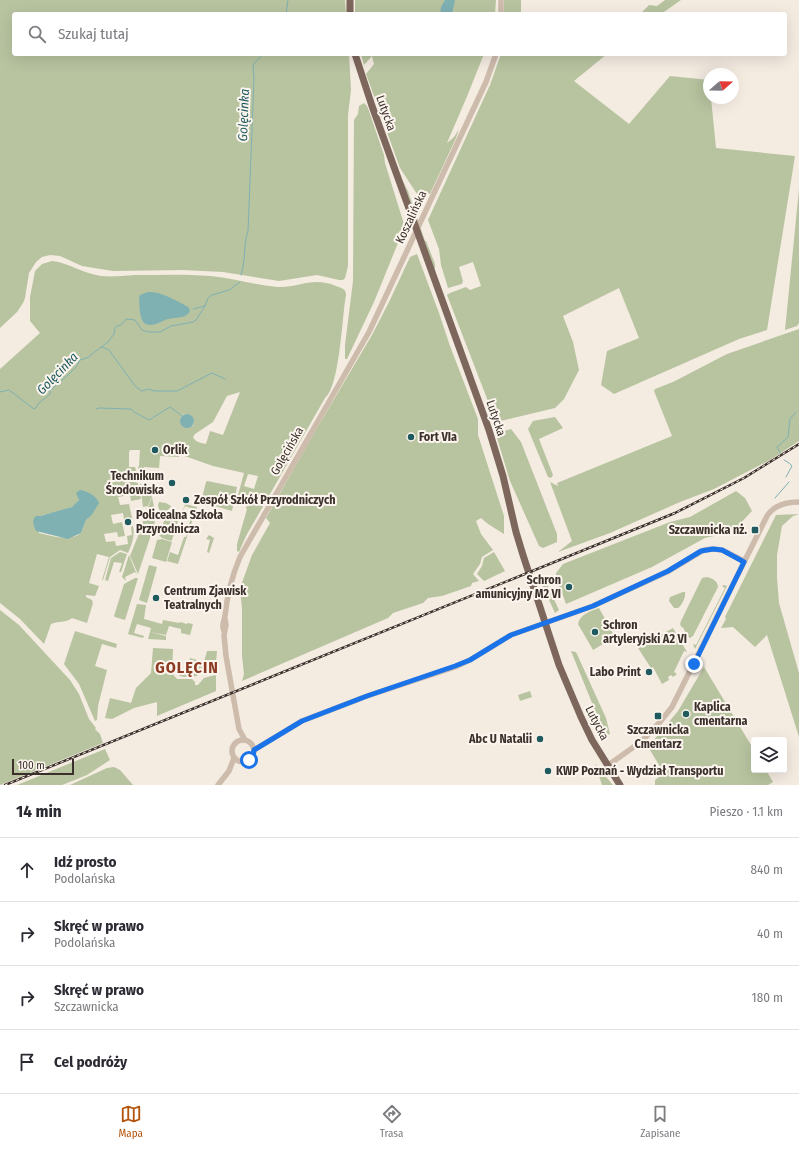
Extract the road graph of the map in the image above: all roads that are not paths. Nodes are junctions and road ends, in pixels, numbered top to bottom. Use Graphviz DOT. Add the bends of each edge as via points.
graph roads {
  1 [pos="350,0"];
  2 [pos="501,0"];
  3 [pos="350,12"];
  4 [pos="501,12"];
  5 [pos="356,56"];
  6 [pos="495,56"];
  7 [pos="338,385"];
  8 [pos="799,502"];
  9 [pos="744,562"];
  10 [pos="239,728"];
  11 [pos="245,740"];
  12 [pos="238,742"];
  13 [pos="253,747"];
  14 [pos="234,758"];
  15 [pos="240,762"];
  16 [pos="607,766"];
  17 [pos="229,771"];
  18 [pos="218,785"];
  19 [pos="620,785"];
  1 -- 3 [label="main road"];
  2 -- 4 [label="street"];
  5 -- 16 [label="main road, Lutycka" via="489,430 522,555 559,665 581,717"];
  6 -- 7 [label="street, Koszalińska" via="486,82 370,332"];
  7 -- 10 [label="street, Golęcińska" via="243,552 230,584 222,625"];
  8 -- 9 [label="street" via="786,503 774,508 767,516"];
  9 -- 13 [label="street" via="722,550 704,550 668,571 593,606 518,632 470,660 310,718"];
  9 -- 16 [label="street" via="668,712 642,741"];
  10 -- 11 [label="street"];
  10 -- 12 [label="street"];
  11 -- 12 [label="street"];
  11 -- 13 [label="street"];
  12 -- 14 [label="street" via="232,749"];
  13 -- 15 [label="street" via="253,756"];
  14 -- 15 [label="street"];
  14 -- 17 [label="street"];
  15 -- 17 [label="street"];
  16 -- 19 [label="main road, Lutycka"];
  17 -- 18 [label="street"];
}
